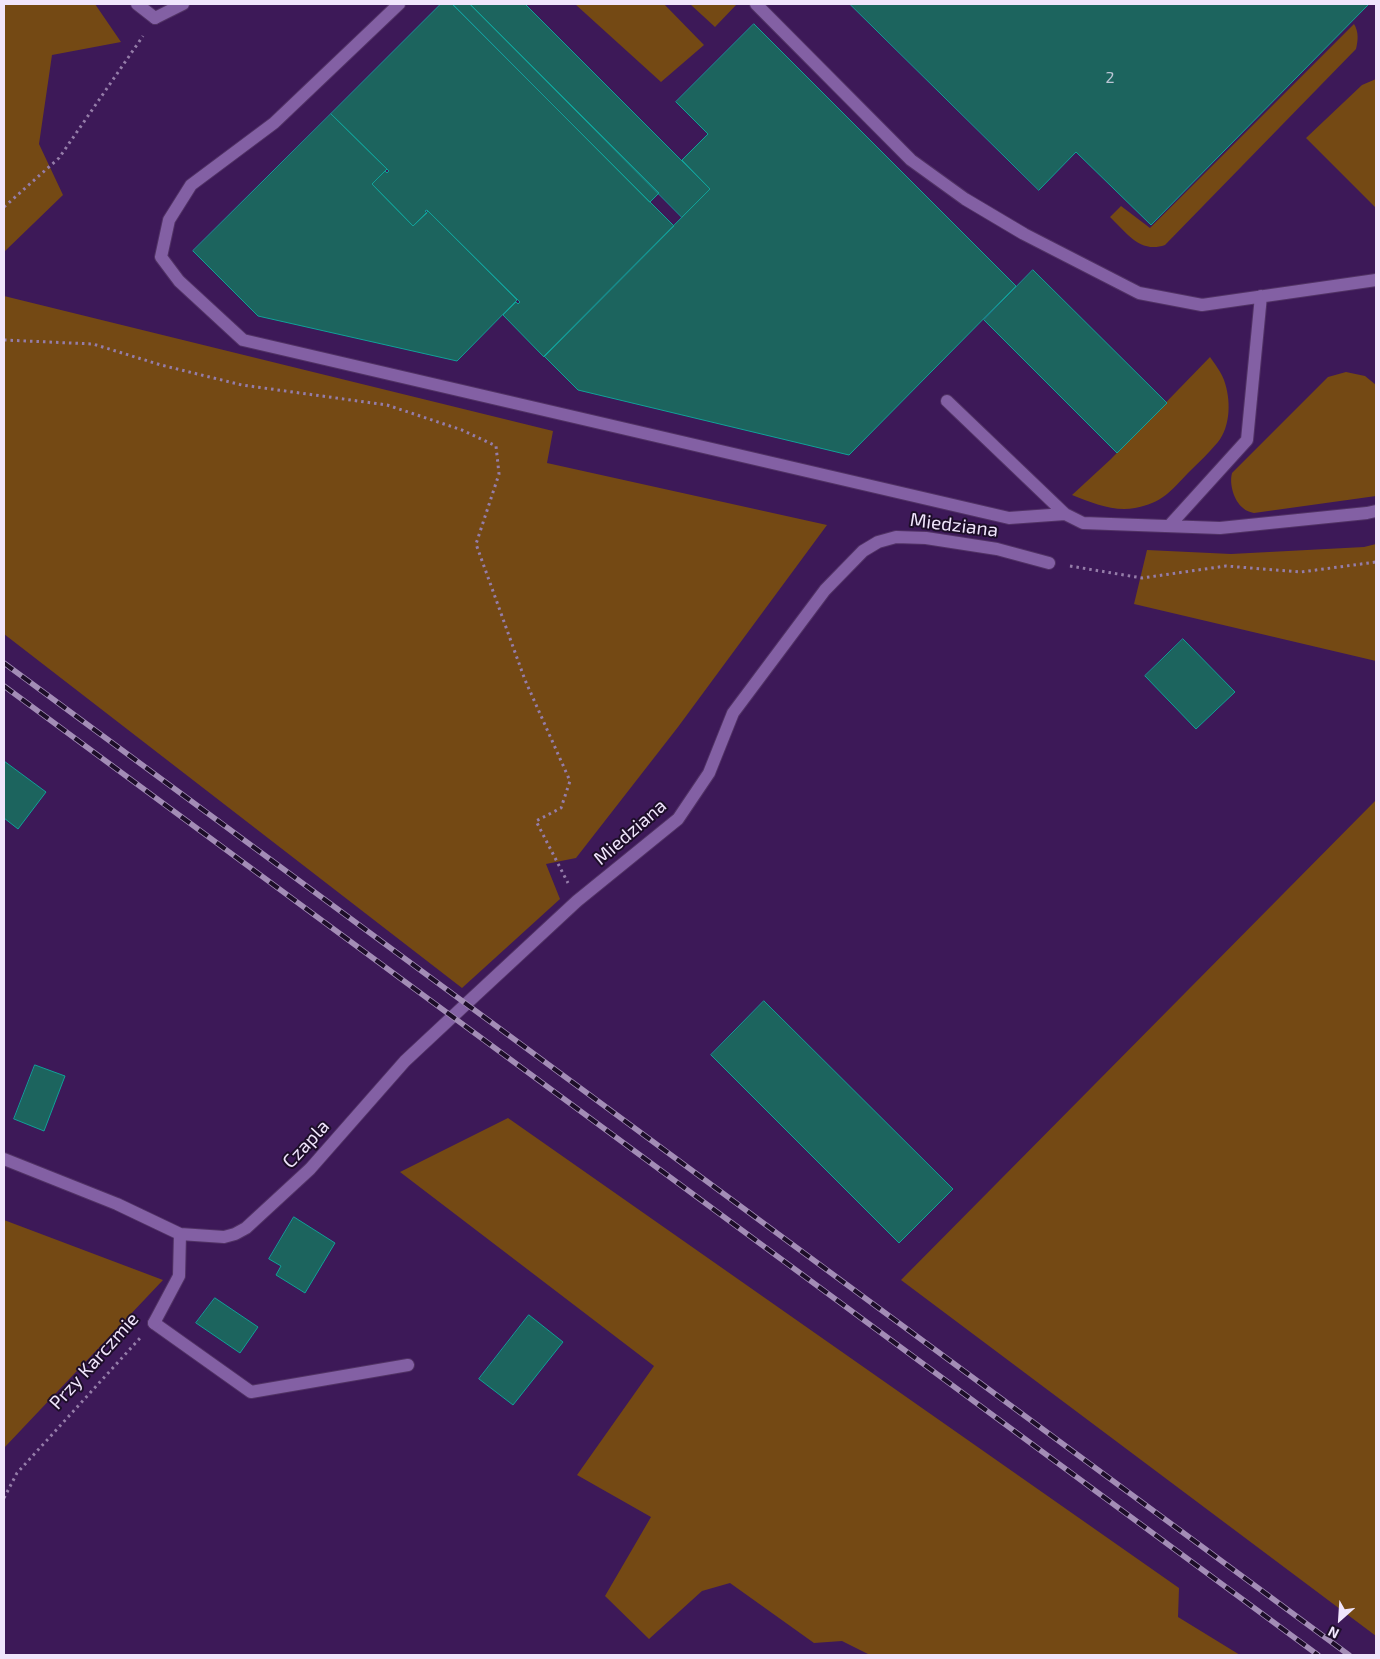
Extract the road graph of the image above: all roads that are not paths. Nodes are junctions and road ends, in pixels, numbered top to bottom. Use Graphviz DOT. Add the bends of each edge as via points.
graph roads {
  1 [pos="137,4"];
  2 [pos="183,4"];
  3 [pos="400,4"];
  4 [pos="756,4"];
  5 [pos="1376,280"];
  6 [pos="1261,296"];
  7 [pos="947,401"];
  8 [pos="1376,511"];
  9 [pos="1065,514"];
  10 [pos="1169,526"];
  11 [pos="1049,563"];
  12 [pos="577,901"];
  13 [pos="4,1159"];
  14 [pos="180,1234"];
  15 [pos="408,1365"];
  1 -- 2 [label="street" via="155,18"];
  3 -- 9 [label="street" via="274,123 191,185 169,220 160,258 179,281 243,340 1009,518"];
  4 -- 6 [label="street" via="912,160 965,200 1139,293 1202,305"];
  5 -- 6 [label="street"];
  6 -- 10 [label="street" via="1247,440"];
  7 -- 9 [label="street"];
  8 -- 10 [label="street" via="1220,528"];
  9 -- 10 [label="street" via="1083,523"];
  11 -- 12 [label="street, Miedziana" via="997,549 926,538 896,537 863,551 825,590 733,713 709,773 678,819"];
  12 -- 14 [label="street, Czapla" via="406,1061 310,1169 246,1228 224,1238"];
  13 -- 14 [label="street, Czapla" via="117,1204"];
  14 -- 15 [label="street, Przy Karczmie" via="179,1276 154,1323 251,1392"];
}
